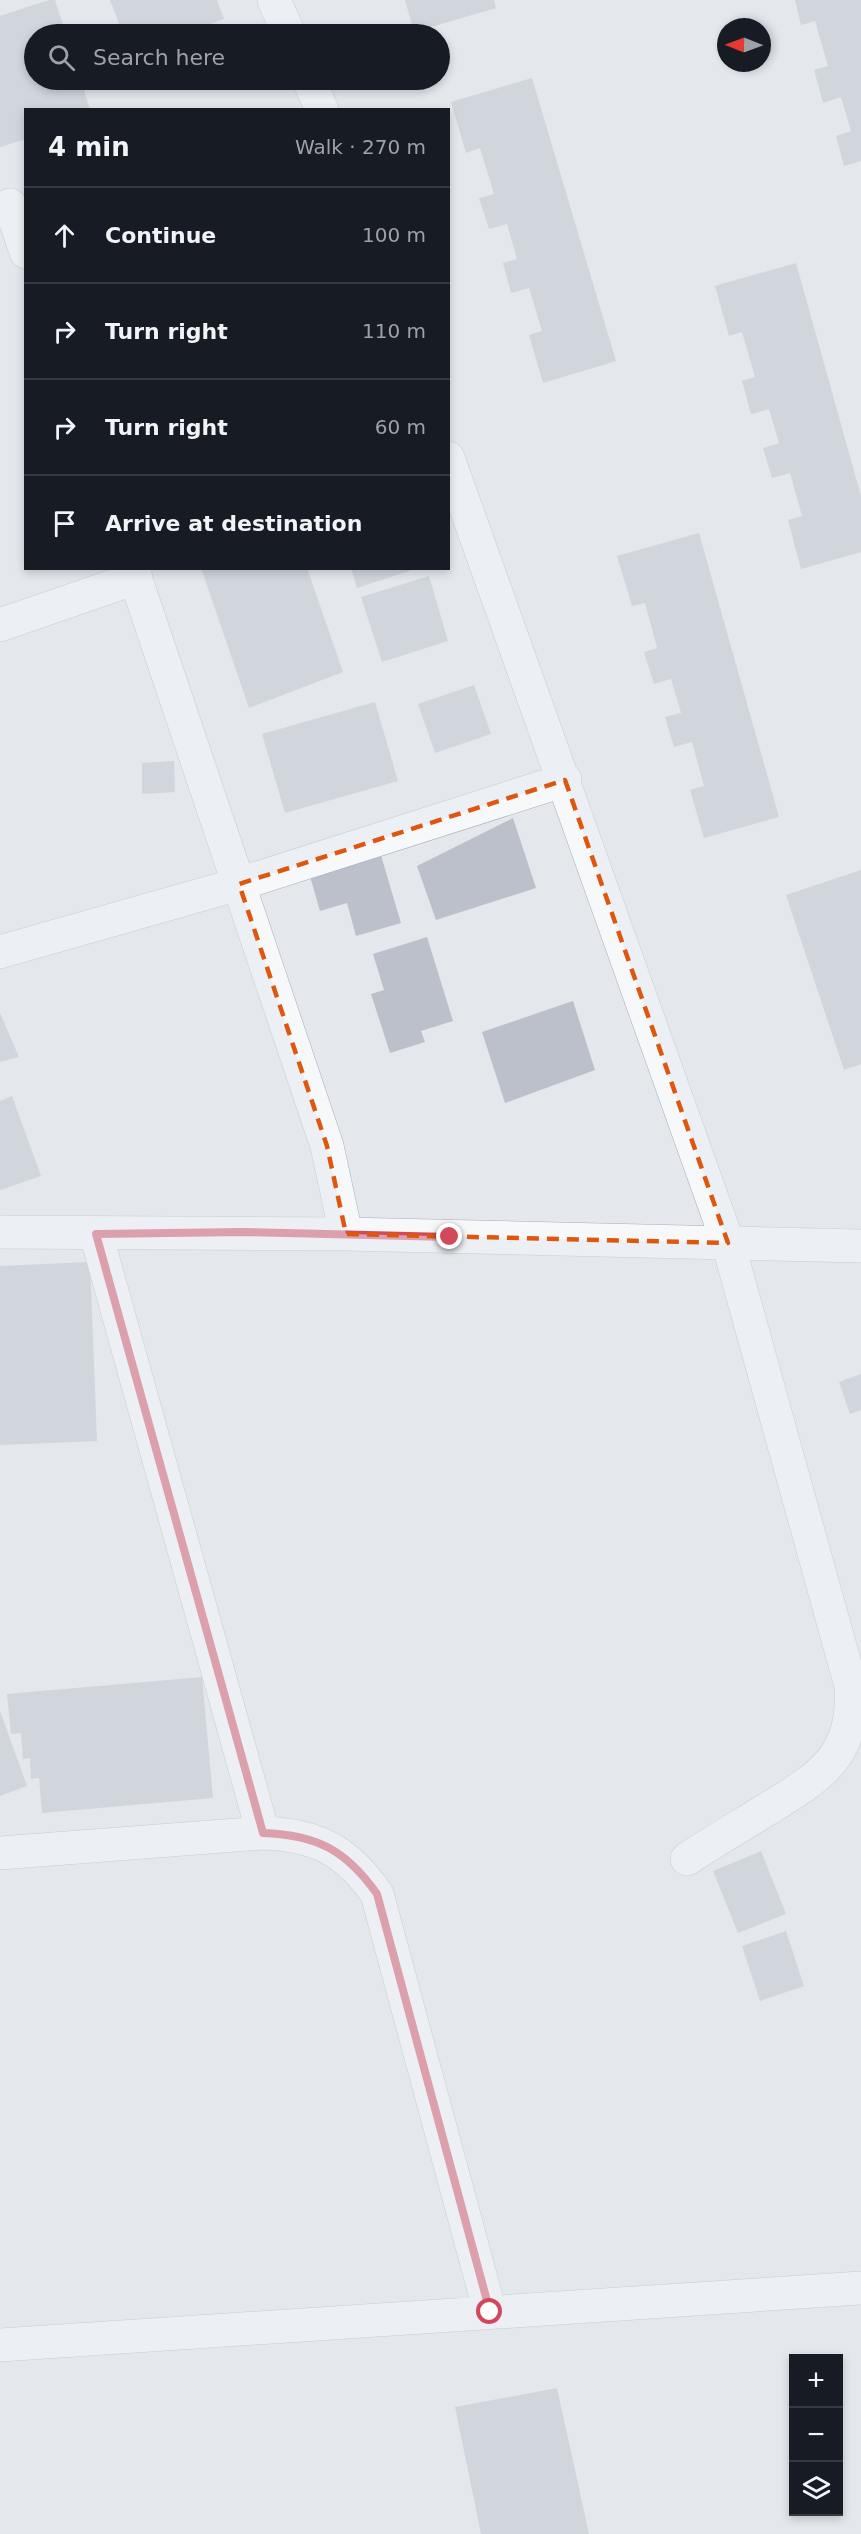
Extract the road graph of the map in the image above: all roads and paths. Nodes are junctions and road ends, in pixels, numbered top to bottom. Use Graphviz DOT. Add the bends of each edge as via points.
graph roads {
  1 [pos="274,0"];
  2 [pos="285,24"];
  3 [pos="12,205"];
  4 [pos="24,245"];
  5 [pos="450,464"];
  6 [pos="134,573"];
  7 [pos="0,625"];
  8 [pos="565,780"];
  9 [pos="239,884"];
  10 [pos="0,952"];
  11 [pos="0,1232"];
  12 [pos="96,1234"];
  13 [pos="346,1234"];
  14 [pos="728,1243"];
  15 [pos="861,1246"];
  16 [pos="263,1833"];
  17 [pos="0,1853"];
  18 [pos="687,1858"];
  19 [pos="861,2288"];
  20 [pos="490,2312"];
  21 [pos="0,2345"];
  1 -- 2 [label="street"];
  3 -- 4 [label="street"];
  5 -- 8 [label="street"];
  6 -- 7 [label="street"];
  6 -- 9 [label="street"];
  8 -- 9 [label="street"];
  8 -- 14 [label="street"];
  9 -- 10 [label="street"];
  9 -- 13 [label="street" via="327,1146"];
  11 -- 12 [label="street"];
  12 -- 13 [label="street"];
  12 -- 16 [label="street"];
  13 -- 14 [label="street"];
  14 -- 15 [label="street"];
  14 -- 18 [label="street" via="851,1686 852,1704 844,1740 814,1781"];
  16 -- 17 [label="street"];
  16 -- 20 [label="street" via="313,1839 335,1850 377,1894"];
  19 -- 20 [label="street"];
  20 -- 21 [label="street"];
}
